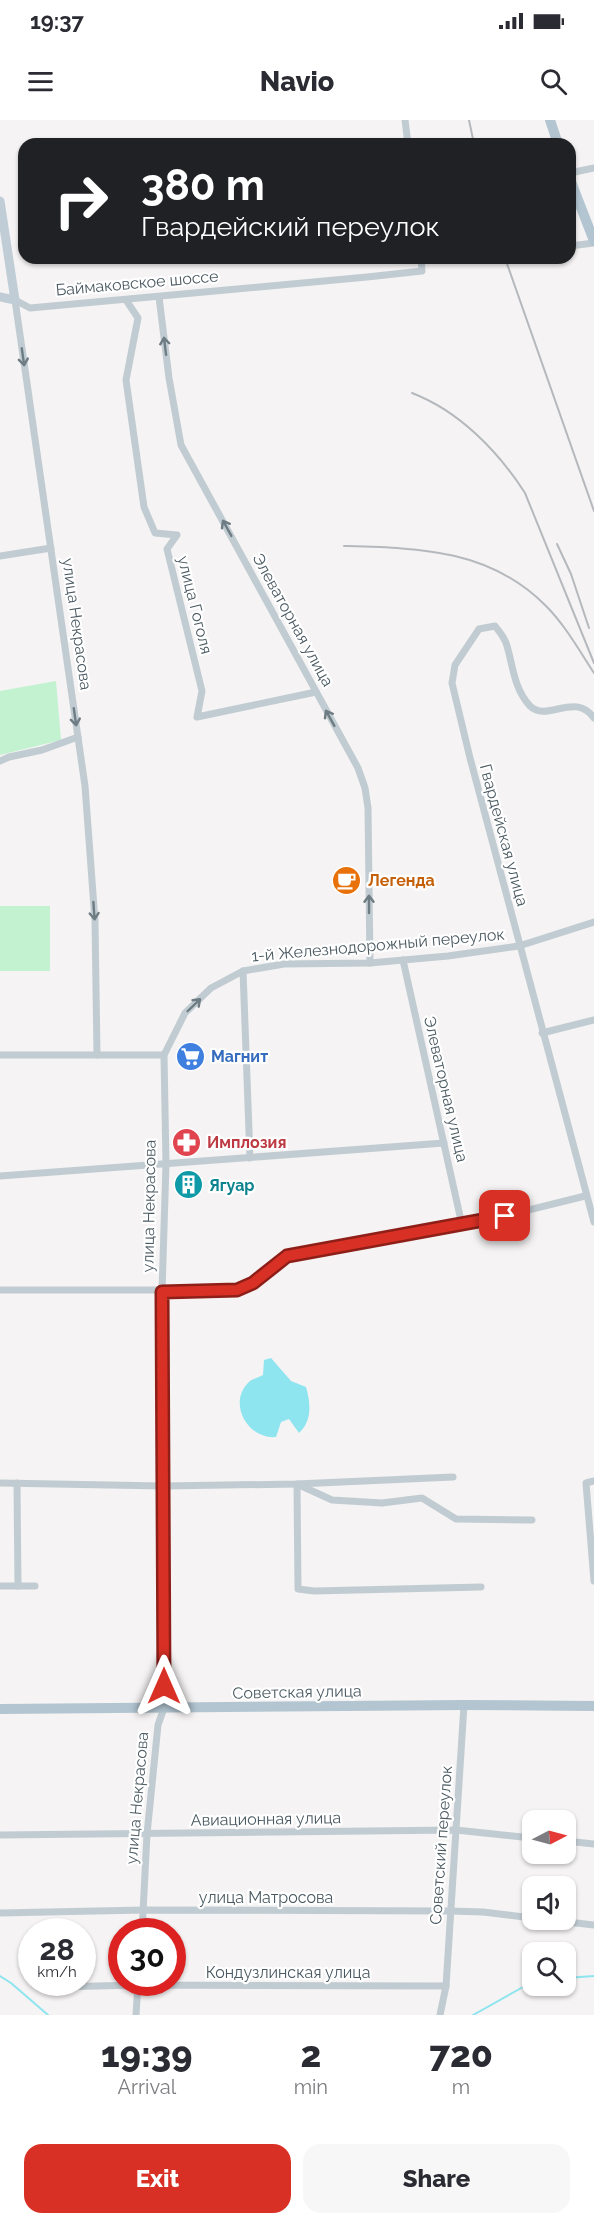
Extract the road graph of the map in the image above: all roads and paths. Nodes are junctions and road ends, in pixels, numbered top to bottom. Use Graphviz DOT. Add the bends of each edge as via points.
graph roads {
  1 [pos="405,120"];
  2 [pos="550,120"];
  3 [pos="407,138"];
  4 [pos="556,138"];
  5 [pos="594,168"];
  6 [pos="576,172"];
  7 [pos="576,194"];
  8 [pos="0,201"];
  9 [pos="594,242"];
  10 [pos="576,245"];
  11 [pos="421,264"];
  12 [pos="0,297"];
  13 [pos="159,297"];
  14 [pos="15,300"];
  15 [pos="126,300"];
  16 [pos="51,548"];
  17 [pos="0,556"];
  18 [pos="316,692"];
  19 [pos="594,718"];
  20 [pos="78,737"];
  21 [pos="0,761"];
  22 [pos="594,922"];
  23 [pos="519,946"];
  24 [pos="403,960"];
  25 [pos="370,963"];
  26 [pos="243,971"];
  27 [pos="594,1020"];
  28 [pos="542,1033"];
  29 [pos="97,1055"];
  30 [pos="164,1055"];
  31 [pos="0,1056"];
  32 [pos="444,1143"];
  33 [pos="250,1158"];
  34 [pos="166,1164"];
  35 [pos="0,1176"];
  36 [pos="585,1196"];
  37 [pos="594,1222"];
  38 [pos="462,1225"];
  39 [pos="0,1290"];
  40 [pos="162,1292"];
  41 [pos="453,1477"];
  42 [pos="594,1481"];
  43 [pos="0,1483"];
  44 [pos="17,1483"];
  45 [pos="297,1484"];
  46 [pos="163,1486"];
  47 [pos="531,1520"];
  48 [pos="594,1581"];
  49 [pos="0,1586"];
  50 [pos="18,1586"];
  51 [pos="34,1586"];
  52 [pos="481,1587"];
  53 [pos="464,1705"];
  54 [pos="594,1706"];
  55 [pos="164,1708"];
  56 [pos="0,1709"];
  57 [pos="456,1830"];
  58 [pos="147,1834"];
  59 [pos="0,1835"];
  60 [pos="522,1837"];
  61 [pos="576,1842"];
  62 [pos="594,1844"];
  63 [pos="144,1910"];
  64 [pos="450,1911"];
  65 [pos="0,1913"];
  66 [pos="522,1917"];
  67 [pos="143,1918"];
  68 [pos="576,1923"];
  69 [pos="594,1925"];
  70 [pos="186,1984"];
  71 [pos="446,1986"];
  72 [pos="137,1996"];
  73 [pos="136,2015"];
  74 [pos="440,2015"];
  1 -- 3 [label="street"];
  2 -- 4 [label="main road"];
  5 -- 6 [label="street"];
  7 -- 9 [label="main road"];
  8 -- 14 [label="main road, улица Некрасова"];
  9 -- 10 [label="street"];
  11 -- 13 [label="street, Баймаковское шоссе" via="422,271"];
  12 -- 14 [label="main road, Баймаковское шоссе"];
  13 -- 15 [label="street, Баймаковское шоссе"];
  18 -- 13 [label="street, Элеваторная улица, one-way" via="181,445"];
  14 -- 15 [label="street, Баймаковское шоссе" via="30,308"];
  14 -- 16 [label="street, улица Некрасова, one-way"];
  15 -- 18 [label="street, улица Гоголя" via="138,318 126,380 144,507 156,533 177,535 167,549 202,691 197,717"];
  16 -- 17 [label="street"];
  16 -- 20 [label="street, улица Некрасова, one-way"];
  25 -- 18 [label="street, Элеваторная улица, one-way" via="365,788"];
  19 -- 23 [label="street, Гвардейская улица" via="578,707 549,711 530,705 515,680 507,647 495,626 479,629 455,665 452,683"];
  20 -- 21 [label="street"];
  20 -- 29 [label="street, улица Некрасова, one-way" via="93,898"];
  22 -- 23 [label="street, 1-й Железнодорожный переулок"];
  23 -- 24 [label="street, 1-й Железнодорожный переулок"];
  23 -- 28 [label="street, Гвардейская улица"];
  24 -- 25 [label="street, 1-й Железнодорожный переулок"];
  24 -- 32 [label="street, Элеваторная улица"];
  25 -- 26 [label="street, 1-й Железнодорожный переулок" via="284,964"];
  30 -- 26 [label="street, 1-й Железнодорожный переулок, one-way" via="185,1014 212,988"];
  26 -- 33 [label="street"];
  27 -- 28 [label="street"];
  28 -- 36 [label="street, Гвардейская улица"];
  29 -- 30 [label="street"];
  29 -- 31 [label="street"];
  30 -- 34 [label="street, улица Некрасова"];
  32 -- 33 [label="street"];
  32 -- 38 [label="street, Элеваторная улица"];
  33 -- 34 [label="street"];
  34 -- 35 [label="street"];
  34 -- 40 [label="street, улица Некрасова"];
  36 -- 37 [label="street, Гвардейская улица"];
  36 -- 38 [label="street"];
  38 -- 40 [label="street" via="287,1256 253,1283 237,1290"];
  39 -- 40 [label="street"];
  40 -- 46 [label="street, улица Некрасова"];
  41 -- 45 [label="street"];
  42 -- 48 [label="street" via="586,1483"];
  43 -- 44 [label="street"];
  44 -- 46 [label="street"];
  44 -- 50 [label="street"];
  45 -- 46 [label="street"];
  45 -- 47 [label="street" via="332,1500 382,1503 422,1498 456,1519"];
  45 -- 52 [label="street" via="298,1589"];
  46 -- 55 [label="street, улица Некрасова"];
  49 -- 50 [label="street"];
  50 -- 51 [label="street"];
  53 -- 54 [label="main road, Советская улица"];
  53 -- 55 [label="main road, Советская улица"];
  53 -- 57 [label="street, Советский переулок"];
  55 -- 56 [label="main road, Советская улица"];
  55 -- 58 [label="street, улица Некрасова" via="158,1725"];
  57 -- 58 [label="street, Авиационная улица"];
  57 -- 60 [label="street, Авиационная улица"];
  57 -- 64 [label="street, Советский переулок"];
  58 -- 59 [label="street, Авиационная улица"];
  58 -- 63 [label="street, улица Некрасова"];
  61 -- 62 [label="street"];
  63 -- 64 [label="street, улица Матросова"];
  63 -- 65 [label="street, улица Матросова"];
  63 -- 67 [label="street, улица Некрасова"];
  64 -- 66 [label="street, улица Матросова"];
  64 -- 71 [label="street, Советский переулок"];
  68 -- 69 [label="street"];
  70 -- 71 [label="street, Кондузлинская улица"];
  71 -- 74 [label="street, Советский переулок"];
  72 -- 73 [label="street"];
}
